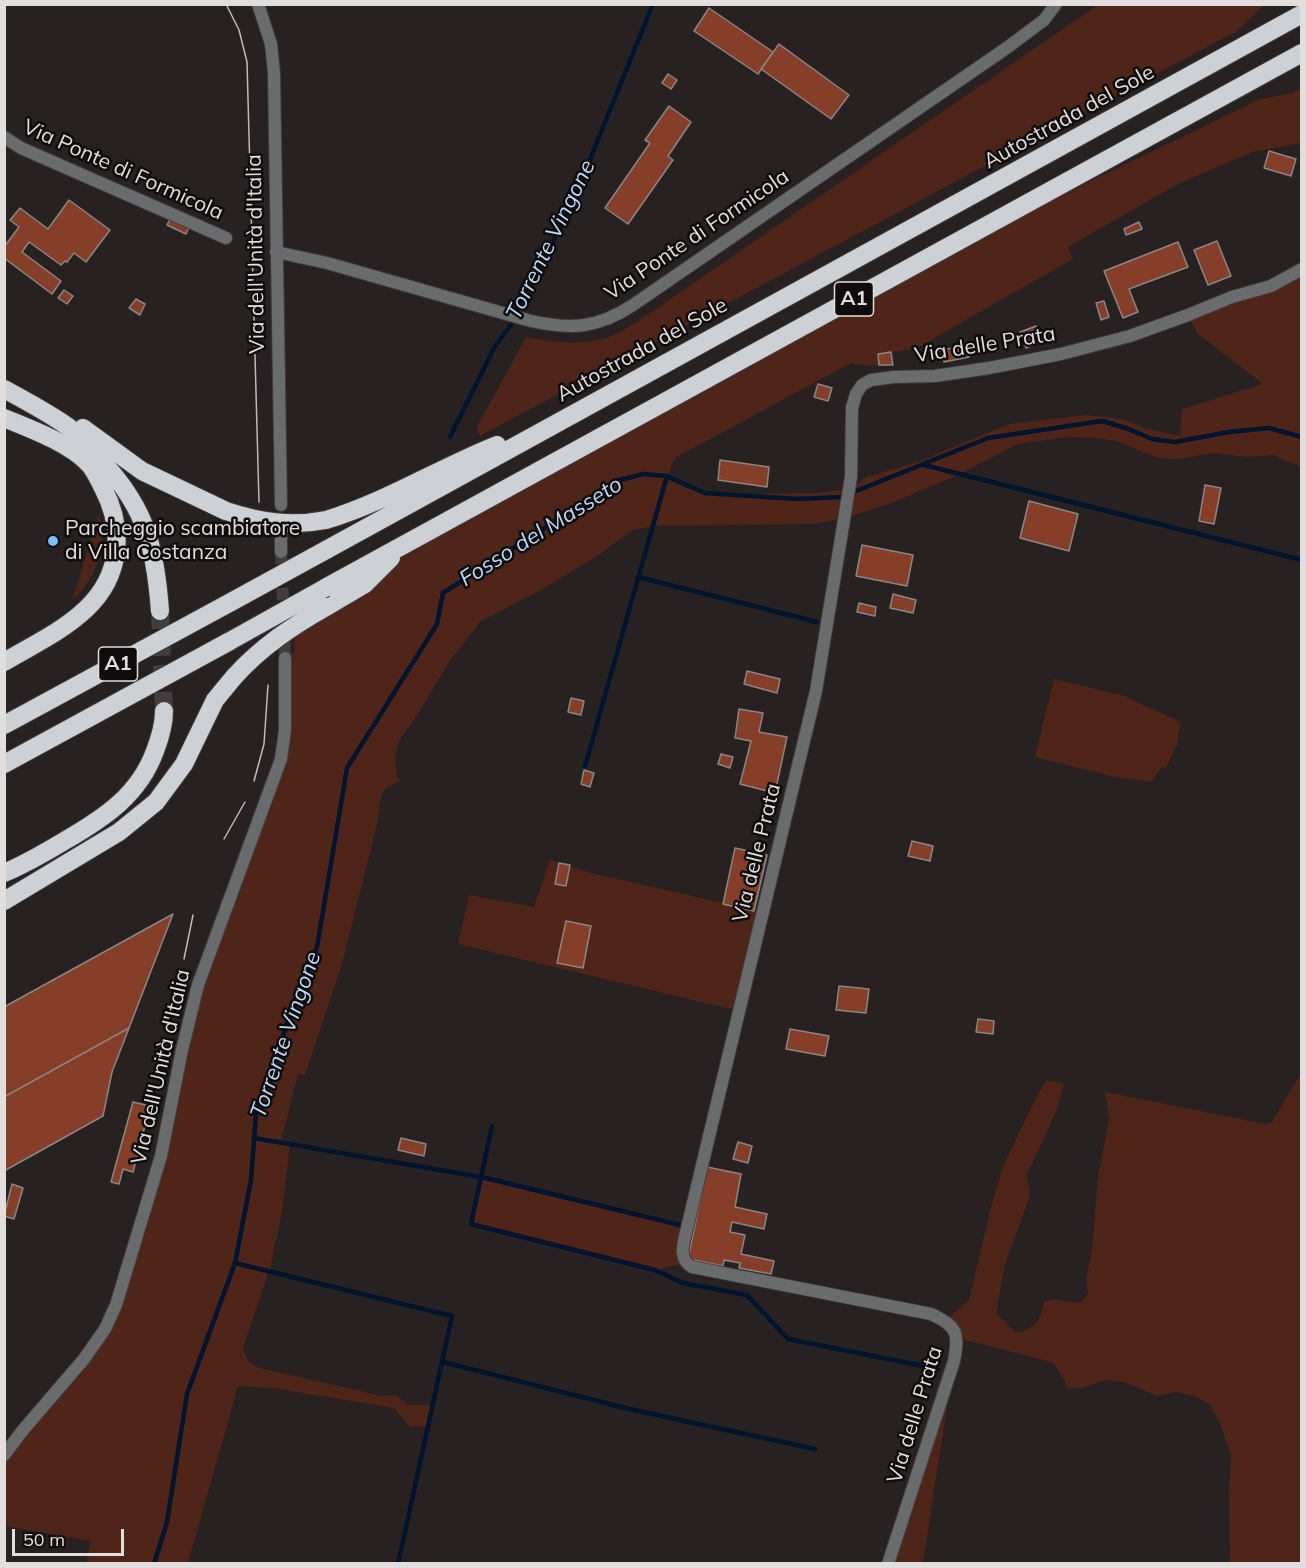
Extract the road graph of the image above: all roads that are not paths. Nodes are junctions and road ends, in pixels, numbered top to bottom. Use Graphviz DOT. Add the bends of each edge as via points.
graph roads {
  1 [pos="258,4"];
  2 [pos="1056,4"];
  3 [pos="1302,14"];
  4 [pos="1302,53"];
  5 [pos="4,137"];
  6 [pos="226,238"];
  7 [pos="276,252"];
  8 [pos="1302,269"];
  9 [pos="4,388"];
  10 [pos="4,418"];
  11 [pos="563,419"];
  12 [pos="281,506"];
  13 [pos="281,533"];
  14 [pos="406,543"];
  15 [pos="281,552"];
  16 [pos="160,611"];
  17 [pos="285,658"];
  18 [pos="4,662"];
  19 [pos="164,711"];
  20 [pos="4,725"];
  21 [pos="4,764"];
  22 [pos="4,873"];
  23 [pos="4,901"];
  24 [pos="4,1455"];
  25 [pos="888,1563"];
  1 -- 7 [label="street, Via dell'Unità d'Italia" via="273,57"];
  2 -- 7 [label="street, Via Ponte di Formicola" via="1044,20 1008,47 619,314 599,323 561,327 531,321"];
  3 -- 11 [label="highway, Autostrada del Sole / A1"];
  4 -- 14 [label="highway, A1"];
  5 -- 6 [label="street, Via Ponte di Formicola"];
  7 -- 12 [label="street, Via dell'Unità d'Italia"];
  8 -- 25 [label="street, Via delle Prata" via="1271,286 1161,326 1061,354 935,376 871,380 856,394 848,503 816,691 683,1258 692,1267 931,1314 953,1329 958,1339 954,1361"];
  9 -- 11 [label="highway, bridge" via="69,417 142,471 226,511 273,523 326,520 372,504 463,458"];
  9 -- 16 [label="highway" via="66,425 124,485 150,541"];
  10 -- 18 [label="highway" via="38,432 88,464 108,497 118,536 114,566 97,597 75,619"];
  11 -- 20 [label="highway, Autostrada del Sole / A1, bridge"];
  13 -- 15 [label="street"];
  14 -- 21 [label="highway, A1, bridge"];
  14 -- 23 [label="highway, bridge" via="365,584 272,641 234,677 215,700 184,764 156,802 119,832"];
  17 -- 24 [label="street, Via dell'Unità d'Italia" via="281,759 198,985 161,1156 121,1291 95,1344"];
  19 -- 22 [label="highway" via="150,764 125,799 91,826"];
}
